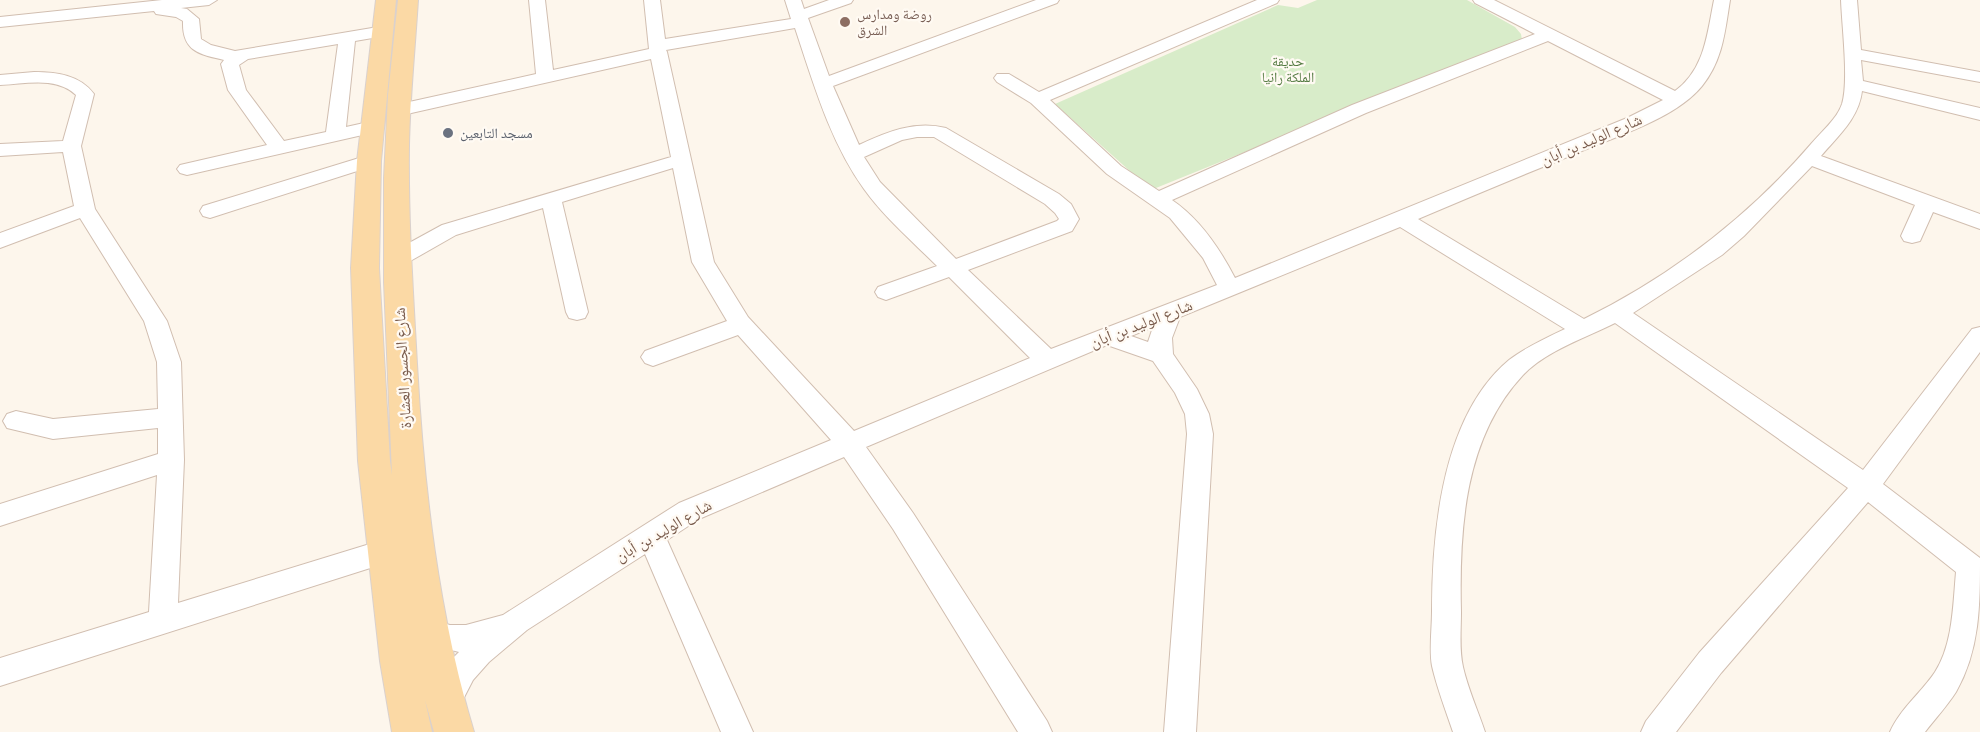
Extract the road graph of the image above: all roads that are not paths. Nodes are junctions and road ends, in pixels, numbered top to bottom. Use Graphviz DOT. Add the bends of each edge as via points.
graph roads {
  1 [pos="209,0"];
  2 [pos="386,0"];
  3 [pos="408,0"];
  4 [pos="537,0"];
  5 [pos="652,0"];
  6 [pos="845,0"];
  7 [pos="1051,0"];
  8 [pos="1224,0"];
  9 [pos="1271,0"];
  10 [pos="1480,0"];
  11 [pos="1722,0"];
  12 [pos="1849,0"];
  13 [pos="142,9"];
  14 [pos="1241,11"];
  15 [pos="798,12"];
  16 [pos="0,22"];
  17 [pos="384,31"];
  18 [pos="1547,35"];
  19 [pos="347,37"];
  20 [pos="658,49"];
  21 [pos="1851,53"];
  22 [pos="236,57"];
  23 [pos="545,77"];
  24 [pos="1980,77"];
  25 [pos="1003,78"];
  26 [pos="0,80"];
  27 [pos="824,84"];
  28 [pos="1854,84"];
  29 [pos="1038,99"];
  30 [pos="1678,100"];
  31 [pos="399,110"];
  32 [pos="1980,114"];
  33 [pos="373,127"];
  34 [pos="335,135"];
  35 [pos="71,146"];
  36 [pos="279,148"];
  37 [pos="0,150"];
  38 [pos="852,155"];
  39 [pos="1809,158"];
  40 [pos="680,160"];
  41 [pos="369,161"];
  42 [pos="187,169"];
  43 [pos="551,199"];
  44 [pos="1158,199"];
  45 [pos="1926,203"];
  46 [pos="85,209"];
  47 [pos="210,211"];
  48 [pos="1401,218"];
  49 [pos="1980,222"];
  50 [pos="1912,236"];
  51 [pos="0,242"];
  52 [pos="397,259"];
  53 [pos="952,267"];
  54 [pos="1230,289"];
  55 [pos="886,292"];
  56 [pos="577,312"];
  57 [pos="1170,312"];
  58 [pos="1616,313"];
  59 [pos="742,325"];
  60 [pos="1583,329"];
  61 [pos="1980,335"];
  62 [pos="1106,336"];
  63 [pos="1161,355"];
  64 [pos="652,357"];
  65 [pos="1047,360"];
  66 [pos="170,417"];
  67 [pos="16,421"];
  68 [pos="849,443"];
  69 [pos="406,452"];
  70 [pos="171,460"];
  71 [pos="374,460"];
  72 [pos="1866,486"];
  73 [pos="0,515"];
  74 [pos="651,535"];
  75 [pos="386,551"];
  76 [pos="1975,571"];
  77 [pos="164,621"];
  78 [pos="517,621"];
  79 [pos="430,633"];
  80 [pos="0,672"];
  81 [pos="445,703"];
  82 [pos="412,732"];
  83 [pos="454,732"];
  84 [pos="737,732"];
  85 [pos="1036,732"];
  86 [pos="1180,732"];
  87 [pos="1469,732"];
  88 [pos="1657,732"];
  89 [pos="1906,732"];
  1 -- 13 [label="street"];
  2 -- 17 [label="main road, شارع الجسور العشارة"];
  3 -- 31 [label="main road, شارع الجسور العشارة"];
  4 -- 23 [label="street"];
  5 -- 20 [label="street"];
  6 -- 15 [label="street"];
  7 -- 27 [label="street"];
  8 -- 14 [label="street"];
  9 -- 14 [label="street"];
  10 -- 18 [label="street"];
  11 -- 30 [label="street, شارع الوليد بن أبان" via="1709,60 1696,84"];
  12 -- 21 [label="street"];
  13 -- 16 [label="street"];
  13 -- 22 [label="street" via="181,13 191,19 193,40 199,45"];
  14 -- 29 [label="street"];
  15 -- 20 [label="street"];
  15 -- 27 [label="street"];
  17 -- 19 [label="street"];
  17 -- 33 [label="main road, شارع الجسور العشارة"];
  18 -- 30 [label="street"];
  18 -- 44 [label="street" via="1359,109"];
  19 -- 22 [label="street"];
  19 -- 34 [label="street"];
  20 -- 23 [label="street"];
  20 -- 40 [label="street"];
  21 -- 24 [label="street"];
  21 -- 28 [label="street"];
  22 -- 36 [label="street" via="230,64 237,90"];
  23 -- 31 [label="street"];
  25 -- 29 [label="street"];
  26 -- 35 [label="street" via="61,77 77,84 85,94"];
  27 -- 38 [label="street"];
  28 -- 32 [label="street"];
  28 -- 39 [label="street" via="1848,111"];
  29 -- 44 [label="street" via="1114,171"];
  30 -- 48 [label="street, شارع الوليد بن أبان"];
  31 -- 52 [label="main road, شارع الجسور العشارة"];
  33 -- 34 [label="street"];
  33 -- 41 [label="main road, شارع الجسور العشارة"];
  34 -- 36 [label="street"];
  35 -- 37 [label="street"];
  35 -- 46 [label="street"];
  36 -- 42 [label="street"];
  38 -- 53 [label="street" via="883,199"];
  38 -- 53 [label="street" via="914,131 939,132 1052,199 1069,219 1055,231"];
  39 -- 45 [label="street"];
  39 -- 58 [label="street" via="1714,250"];
  40 -- 43 [label="street"];
  40 -- 59 [label="street" via="703,262"];
  41 -- 47 [label="street"];
  41 -- 71 [label="main road, شارع الجسور العشارة" via="366,268"];
  43 -- 52 [label="street" via="440,233"];
  43 -- 56 [label="street"];
  44 -- 54 [label="street" via="1197,235"];
  45 -- 49 [label="street"];
  45 -- 50 [label="street"];
  46 -- 51 [label="street"];
  46 -- 66 [label="street" via="155,321 169,362"];
  48 -- 54 [label="street, شارع الوليد بن أبان"];
  48 -- 60 [label="street"];
  52 -- 69 [label="main road, شارع الجسور العشارة"];
  53 -- 55 [label="street"];
  53 -- 65 [label="street"];
  54 -- 57 [label="street, شارع الوليد بن أبان"];
  57 -- 62 [label="street, شارع الوليد بن أبان"];
  57 -- 63 [label="street" via="1160,338"];
  58 -- 60 [label="street"];
  58 -- 72 [label="street"];
  59 -- 64 [label="street"];
  59 -- 68 [label="street"];
  60 -- 87 [label="street" via="1544,349 1506,378 1478,419 1458,474 1446,580 1447,665"];
  61 -- 72 [label="street"];
  62 -- 63 [label="street"];
  62 -- 65 [label="street, شارع الوليد بن أبان"];
  63 -- 86 [label="street" via="1185,389 1197,414 1200,434"];
  65 -- 68 [label="street, شارع الوليد بن أبان"];
  66 -- 67 [label="street" via="53,429"];
  66 -- 70 [label="street"];
  68 -- 74 [label="street, شارع الوليد بن أبان" via="689,511"];
  68 -- 85 [label="street"];
  69 -- 71 [label="main road"];
  69 -- 79 [label="main road, شارع الجسور العشارة"];
  70 -- 73 [label="street"];
  70 -- 77 [label="street"];
  71 -- 75 [label="main road, شارع الجسور العشارة"];
  72 -- 76 [label="street"];
  72 -- 88 [label="street" via="1718,654"];
  74 -- 78 [label="street, شارع الوليد بن أبان"];
  74 -- 84 [label="street"];
  75 -- 77 [label="street"];
  75 -- 82 [label="main road, شارع الجسور العشارة"];
  76 -- 89 [label="street" via="1959,655 1948,678"];
  77 -- 80 [label="street"];
  78 -- 79 [label="street, شارع الوليد بن أبان" via="464,639 452,640"];
  78 -- 81 [label="street, شارع الوليد بن أبان" via="462,670"];
  79 -- 81 [label="main road, شارع الجسور العشارة"];
  81 -- 83 [label="main road, شارع الجسور العشارة"];
}
